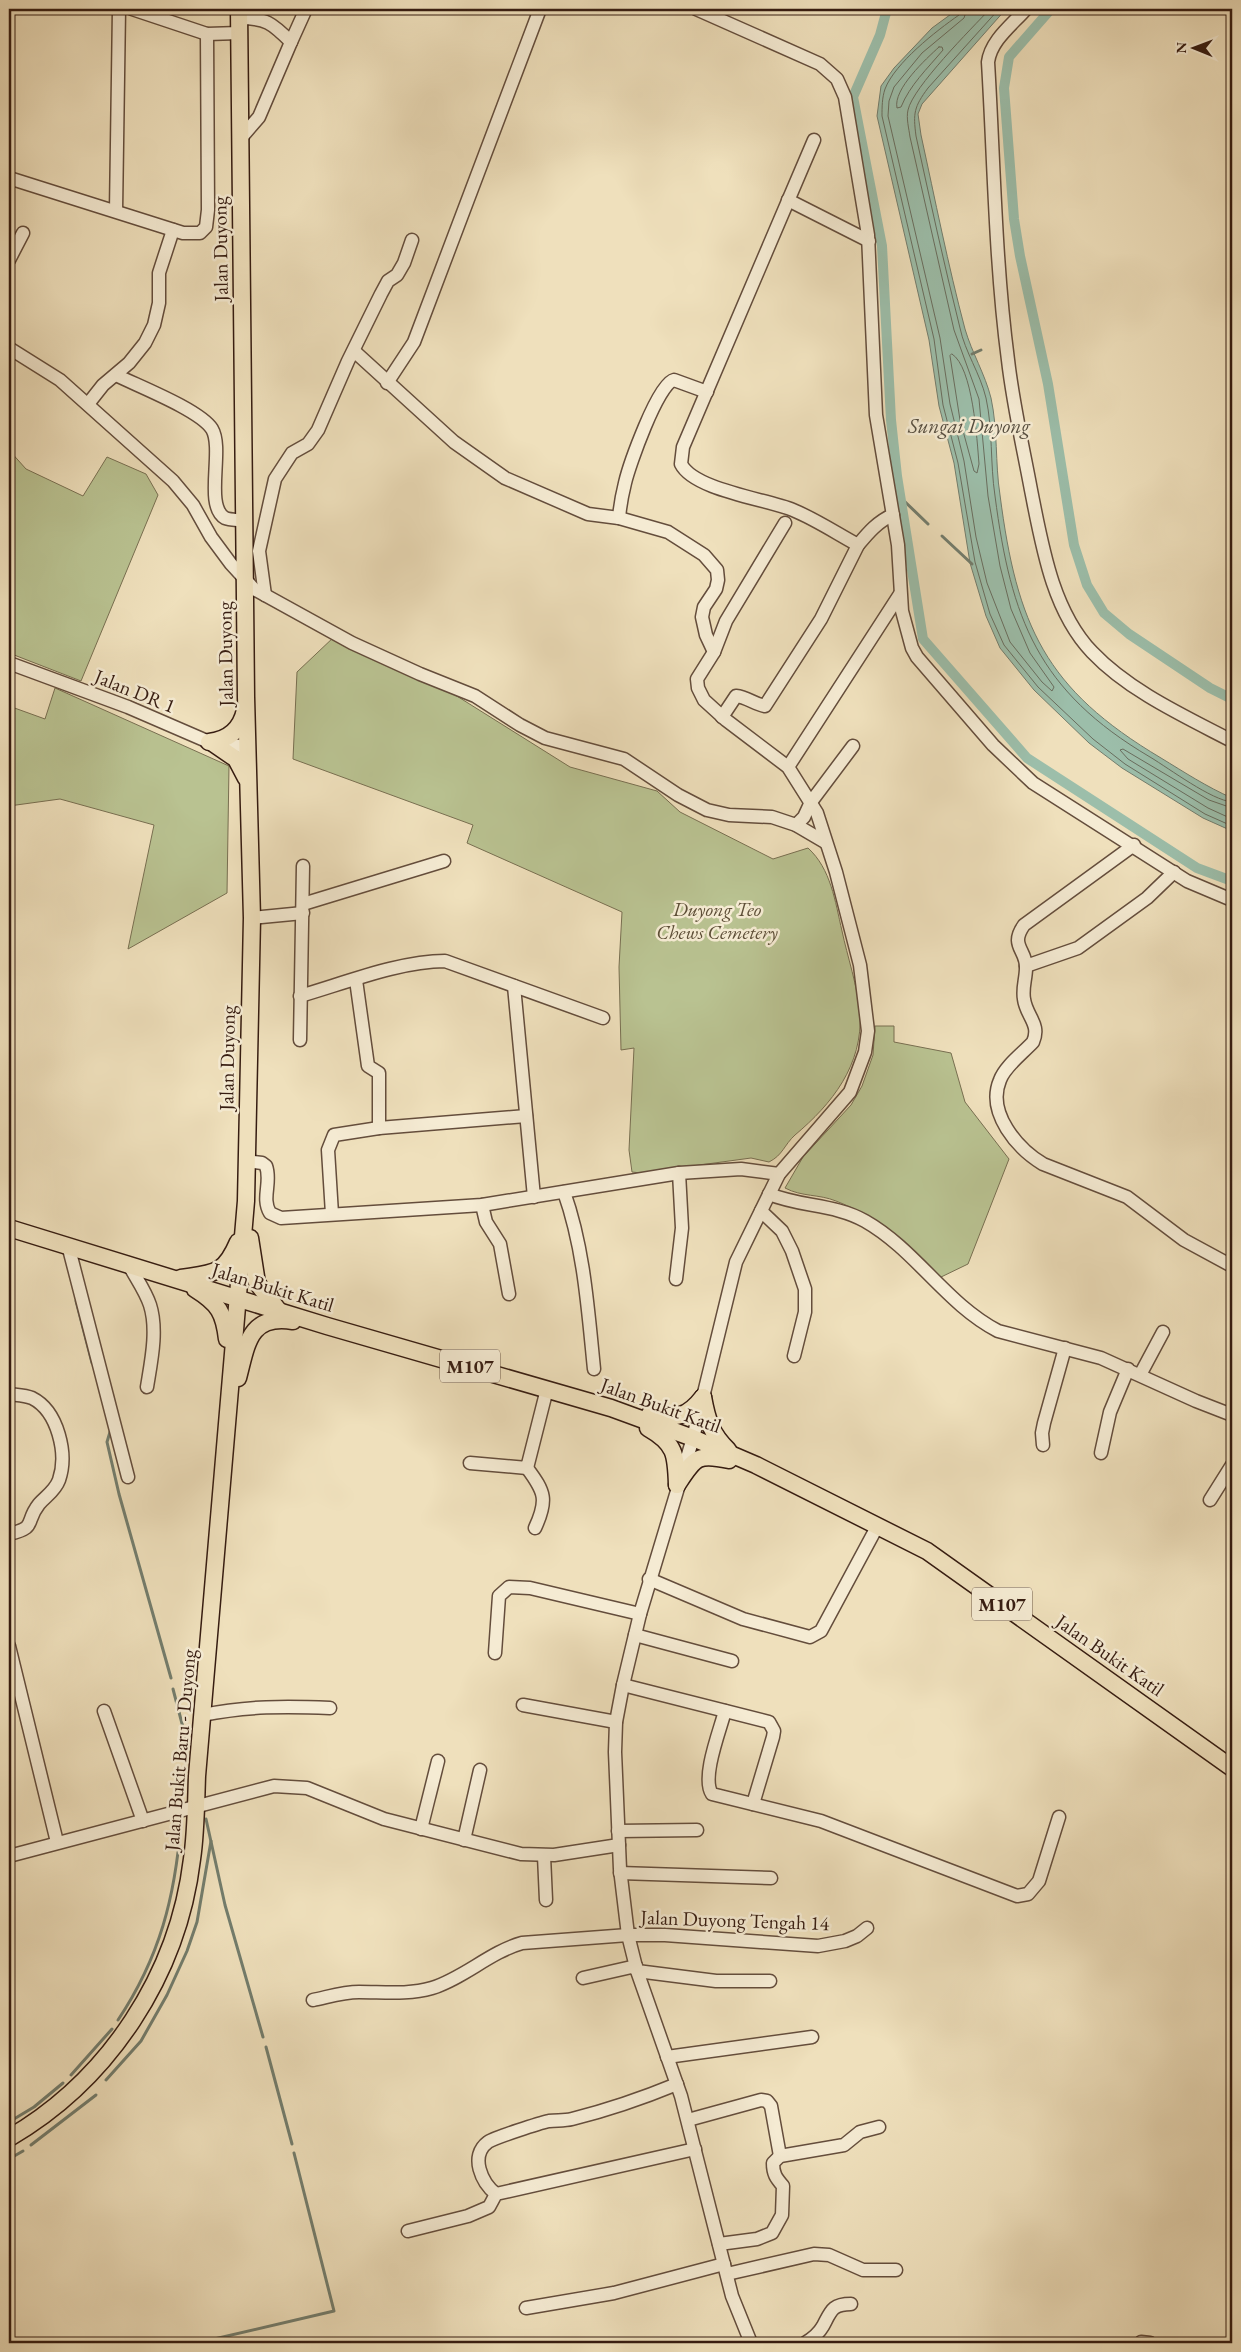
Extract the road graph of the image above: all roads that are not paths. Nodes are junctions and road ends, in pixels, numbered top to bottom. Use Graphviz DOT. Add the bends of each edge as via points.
graph roads {
  1 [pos="119,9"];
  2 [pos="132,9"];
  3 [pos="540,9"];
  4 [pos="696,9"];
  5 [pos="1026,9"];
  6 [pos="305,11"];
  7 [pos="239,20"];
  8 [pos="208,34"];
  9 [pos="291,42"];
  10 [pos="240,139"];
  11 [pos="814,140"];
  12 [pos="9,178"];
  13 [pos="788,200"];
  14 [pos="116,211"];
  15 [pos="173,230"];
  16 [pos="23,233"];
  17 [pos="412,240"];
  18 [pos="869,241"];
  19 [pos="9,260"];
  20 [pos="9,348"];
  21 [pos="354,350"];
  22 [pos="116,375"];
  23 [pos="387,383"];
  24 [pos="707,392"];
  25 [pos="88,404"];
  26 [pos="893,515"];
  27 [pos="619,518"];
  28 [pos="244,521"];
  29 [pos="785,523"];
  30 [pos="858,545"];
  31 [pos="245,580"];
  32 [pos="900,594"];
  33 [pos="265,595"];
  34 [pos="714,652"];
  35 [pos="9,663"];
  36 [pos="246,697"];
  37 [pos="722,717"];
  38 [pos="1232,741"];
  39 [pos="212,743"];
  40 [pos="853,746"];
  41 [pos="248,747"];
  42 [pos="788,767"];
  43 [pos="249,785"];
  44 [pos="810,802"];
  45 [pos="796,825"];
  46 [pos="825,842"];
  47 [pos="1134,845"];
  48 [pos="444,861"];
  49 [pos="303,866"];
  50 [pos="1174,872"];
  51 [pos="1232,900"];
  52 [pos="303,909"];
  53 [pos="252,918"];
  54 [pos="1026,966"];
  55 [pos="356,980"];
  56 [pos="514,986"];
  57 [pos="300,996"];
  58 [pos="603,1018"];
  59 [pos="300,1040"];
  60 [pos="526,1116"];
  61 [pos="379,1128"];
  62 [pos="246,1162"];
  63 [pos="679,1173"];
  64 [pos="779,1174"];
  65 [pos="564,1192"];
  66 [pos="769,1194"];
  67 [pos="534,1197"];
  68 [pos="246,1201"];
  69 [pos="482,1205"];
  70 [pos="761,1211"];
  71 [pos="332,1214"];
  72 [pos="9,1228"];
  73 [pos="243,1228"];
  74 [pos="68,1245"];
  75 [pos="128,1263"];
  76 [pos="1232,1266"];
  77 [pos="177,1278"];
  78 [pos="676,1279"];
  79 [pos="509,1294"];
  80 [pos="238,1299"];
  81 [pos="279,1311"];
  82 [pos="327,1326"];
  83 [pos="1162,1332"];
  84 [pos="1065,1348"];
  85 [pos="794,1356"];
  86 [pos="594,1369"];
  87 [pos="1128,1369"];
  88 [pos="1140,1375"];
  89 [pos="147,1387"];
  90 [pos="547,1389"];
  91 [pos="9,1394"];
  92 [pos="703,1397"];
  93 [pos="612,1408"];
  94 [pos="1232,1414"];
  95 [pos="227,1419"];
  96 [pos="693,1438"];
  97 [pos="1043,1445"];
  98 [pos="1101,1453"];
  99 [pos="735,1456"];
  100 [pos="470,1463"];
  101 [pos="756,1465"];
  102 [pos="1232,1465"];
  103 [pos="528,1468"];
  104 [pos="128,1477"];
  105 [pos="677,1485"];
  106 [pos="1210,1500"];
  107 [pos="878,1526"];
  108 [pos="535,1528"];
  109 [pos="9,1534"];
  110 [pos="649,1579"];
  111 [pos="640,1614"];
  112 [pos="635,1635"];
  113 [pos="9,1646"];
  114 [pos="495,1652"];
  115 [pos="732,1662"];
  116 [pos="623,1685"];
  117 [pos="523,1704"];
  118 [pos="330,1708"];
  119 [pos="104,1711"];
  120 [pos="725,1711"];
  121 [pos="203,1715"];
  122 [pos="616,1722"];
  123 [pos="438,1760"];
  124 [pos="1231,1764"];
  125 [pos="480,1770"];
  126 [pos="753,1804"];
  127 [pos="196,1806"];
  128 [pos="1059,1818"];
  129 [pos="143,1821"];
  130 [pos="421,1829"];
  131 [pos="696,1830"];
  132 [pos="618,1831"];
  133 [pos="464,1840"];
  134 [pos="56,1842"];
  135 [pos="619,1845"];
  136 [pos="9,1856"];
  137 [pos="544,1856"];
  138 [pos="620,1872"];
  139 [pos="770,1878"];
  140 [pos="546,1900"];
  141 [pos="867,1928"];
  142 [pos="628,1935"];
  143 [pos="636,1968"];
  144 [pos="583,1978"];
  145 [pos="770,1981"];
  146 [pos="313,2000"];
  147 [pos="812,2037"];
  148 [pos="667,2056"];
  149 [pos="677,2084"];
  150 [pos="688,2120"];
  151 [pos="880,2127"];
  152 [pos="9,2138"];
  153 [pos="695,2149"];
  154 [pos="780,2156"];
  155 [pos="496,2194"];
  156 [pos="408,2230"];
  157 [pos="719,2244"];
  158 [pos="725,2269"];
  159 [pos="896,2270"];
  160 [pos="851,2304"];
  161 [pos="526,2308"];
  162 [pos="751,2343"];
  163 [pos="805,2343"];
  1 -- 14 [label="street"];
  2 -- 8 [label="street"];
  3 -- 23 [label="street" via="414,342"];
  4 -- 18 [label="street" via="820,64 837,79 844,97"];
  5 -- 38 [label="street" via="990,50 988,62 1000,283 1008,359 1040,531 1056,588 1061,605 1092,652 1122,678"];
  6 -- 9 [label="street"];
  7 -- 8 [label="street"];
  7 -- 9 [label="street" via="258,18 273,24"];
  7 -- 10 [label="main road, Jalan Duyong"];
  8 -- 15 [label="street" via="208,219 200,233 192,235"];
  9 -- 10 [label="street" via="258,117"];
  10 -- 28 [label="main road, Jalan Duyong"];
  11 -- 13 [label="street"];
  12 -- 14 [label="street"];
  13 -- 18 [label="street"];
  13 -- 24 [label="street"];
  14 -- 15 [label="street"];
  15 -- 22 [label="street" via="159,273 154,325 145,342"];
  16 -- 19 [label="street"];
  17 -- 21 [label="street" via="404,263 388,281"];
  18 -- 26 [label="street" via="876,415"];
  20 -- 25 [label="street" via="60,380"];
  21 -- 23 [label="street"];
  21 -- 33 [label="street" via="318,430 308,444 292,453 275,479 259,551"];
  22 -- 25 [label="street" via="103,384"];
  22 -- 28 [label="street" via="195,414 211,429 216,446 219,510 225,518"];
  23 -- 27 [label="street" via="454,442 505,478 588,514"];
  24 -- 27 [label="street" via="674,380 666,383 650,414 625,482"];
  24 -- 30 [label="street" via="681,453 681,464 688,475 724,490 795,510"];
  25 -- 31 [label="street" via="173,481"];
  26 -- 30 [label="street" via="884,519"];
  26 -- 32 [label="street"];
  27 -- 34 [label="street" via="668,532 717,570 716,589 704,607 702,617"];
  28 -- 31 [label="main road, Jalan Duyong"];
  29 -- 34 [label="street" via="726,621"];
  30 -- 37 [label="street" via="821,619 765,706 736,696"];
  31 -- 33 [label="street"];
  31 -- 36 [label="main road, Jalan Duyong"];
  32 -- 42 [label="street"];
  32 -- 47 [label="street" via="904,623 917,657 1006,758 1034,783"];
  33 -- 45 [label="street" via="352,643 475,696 545,738 624,760 707,810 729,815 772,817"];
  34 -- 37 [label="street" via="697,679 698,688 704,700"];
  35 -- 39 [label="street, Jalan DR 1" via="128,707"];
  36 -- 39 [label="main road" via="245,712 235,732"];
  36 -- 41 [label="main road, Jalan Duyong"];
  37 -- 42 [label="street"];
  39 -- 41 [label="street, Jalan DR 1"];
  39 -- 43 [label="main road" via="236,759"];
  40 -- 44 [label="street"];
  41 -- 43 [label="main road, Jalan Duyong"];
  42 -- 44 [label="street"];
  43 -- 53 [label="main road, Jalan Duyong"];
  44 -- 45 [label="street" via="804,817"];
  44 -- 46 [label="street" via="817,813"];
  45 -- 46 [label="street"];
  46 -- 64 [label="street" via="860,965 868,1030 865,1052 850,1092"];
  47 -- 50 [label="street"];
  47 -- 54 [label="street" via="1024,925 1017,938"];
  48 -- 52 [label="street"];
  49 -- 52 [label="street"];
  50 -- 51 [label="street" via="1200,888"];
  50 -- 54 [label="street" via="1146,898 1078,948"];
  52 -- 53 [label="street"];
  52 -- 57 [label="street"];
  53 -- 62 [label="main road, Jalan Duyong"];
  54 -- 76 [label="street" via="1023,998 1036,1026 1036,1035 1000,1079 997,1091 1001,1115 1014,1140 1043,1164 1127,1197 1184,1240"];
  55 -- 56 [label="street" via="395,968 445,961"];
  55 -- 57 [label="street"];
  55 -- 61 [label="street" via="368,1066 379,1073"];
  56 -- 58 [label="street"];
  56 -- 60 [label="street"];
  57 -- 59 [label="street"];
  60 -- 61 [label="street"];
  60 -- 67 [label="street"];
  61 -- 71 [label="street" via="341,1132 330,1141"];
  62 -- 68 [label="main road, Jalan Duyong"];
  62 -- 71 [label="street" via="266,1166 266,1207 270,1213 281,1218"];
  63 -- 64 [label="street" via="741,1169"];
  63 -- 65 [label="street"];
  63 -- 78 [label="street" via="682,1228"];
  64 -- 66 [label="street"];
  65 -- 67 [label="street"];
  65 -- 86 [label="street" via="584,1274"];
  66 -- 70 [label="street"];
  66 -- 84 [label="street" via="794,1202 835,1208 865,1221 895,1242 982,1322 1013,1335"];
  67 -- 69 [label="street"];
  68 -- 73 [label="main road, Jalan Duyong"];
  68 -- 81 [label="main road" via="257,1283"];
  69 -- 71 [label="street"];
  69 -- 79 [label="street" via="486,1222 500,1244"];
  70 -- 85 [label="street" via="777,1225 787,1240 804,1289 805,1312"];
  70 -- 92 [label="street" via="736,1262"];
  72 -- 74 [label="main road, Jalan Bukit Katil / M107"];
  73 -- 77 [label="main road" via="230,1260 220,1269"];
  73 -- 80 [label="main road, Jalan Duyong"];
  74 -- 75 [label="main road, Jalan Bukit Katil / M107"];
  74 -- 104 [label="street"];
  75 -- 77 [label="main road, Jalan Bukit Katil / M107"];
  75 -- 89 [label="street" via="144,1292 152,1318"];
  77 -- 80 [label="main road, Jalan Bukit Katil / M107"];
  77 -- 95 [label="main road" via="208,1297 224,1318"];
  80 -- 81 [label="main road, Jalan Bukit Katil / M107"];
  80 -- 95 [label="main road, Jalan Bukit Baru - Duyong"];
  81 -- 82 [label="main road, Jalan Bukit Katil / M107"];
  82 -- 90 [label="main road, Jalan Bukit Katil / M107"];
  82 -- 95 [label="main road" via="280,1319 255,1329 249,1338"];
  83 -- 88 [label="street"];
  84 -- 87 [label="street"];
  84 -- 97 [label="street" via="1044,1423"];
  87 -- 88 [label="street"];
  87 -- 98 [label="street" via="1110,1412"];
  88 -- 94 [label="street"];
  90 -- 93 [label="main road, Jalan Bukit Katil / M107"];
  90 -- 103 [label="street"];
  91 -- 109 [label="street" via="29,1396 48,1412 60,1442 60,1460 59,1480 53,1492 35,1510 29,1526"];
  92 -- 93 [label="main road" via="694,1409 671,1418"];
  92 -- 96 [label="street"];
  92 -- 99 [label="main road" via="707,1421 716,1438"];
  93 -- 96 [label="main road, Jalan Bukit Katil / M107"];
  93 -- 105 [label="main road" via="664,1437 676,1458"];
  95 -- 121 [label="main road, Jalan Bukit Baru - Duyong"];
  96 -- 99 [label="main road, Jalan Bukit Katil / M107"];
  96 -- 105 [label="street"];
  99 -- 101 [label="main road, Jalan Bukit Katil / M107"];
  100 -- 103 [label="street"];
  101 -- 105 [label="main road" via="709,1456 690,1465"];
  101 -- 107 [label="main road, Jalan Bukit Katil / M107"];
  102 -- 106 [label="street"];
  103 -- 108 [label="street" via="540,1485 544,1498"];
  105 -- 110 [label="street"];
  107 -- 110 [label="street" via="821,1631 810,1637 743,1619"];
  107 -- 124 [label="main road, Jalan Bukit Katil / M107" via="927,1551"];
  110 -- 111 [label="street"];
  111 -- 112 [label="street"];
  111 -- 114 [label="street" via="530,1588 509,1587 503,1591 498,1603"];
  112 -- 115 [label="street"];
  112 -- 116 [label="street"];
  113 -- 134 [label="street"];
  116 -- 120 [label="street"];
  116 -- 122 [label="street"];
  117 -- 122 [label="street"];
  118 -- 121 [label="street" via="279,1705 236,1708"];
  119 -- 129 [label="street"];
  120 -- 126 [label="street" via="709,1772 708,1789 716,1797"];
  120 -- 126 [label="street" via="764,1720 772,1726 773,1736"];
  121 -- 127 [label="main road, Jalan Bukit Baru - Duyong"];
  122 -- 132 [label="street"];
  123 -- 130 [label="street"];
  125 -- 133 [label="street"];
  126 -- 128 [label="street" via="821,1821 1017,1896 1028,1894 1038,1881"];
  127 -- 129 [label="street"];
  127 -- 130 [label="street" via="259,1788 290,1786 307,1788 384,1819"];
  127 -- 152 [label="main road, Jalan Bukit Baru - Duyong" via="192,1860 178,1927 151,1993 114,2048 74,2090 33,2124"];
  129 -- 134 [label="street"];
  130 -- 133 [label="street"];
  131 -- 132 [label="street"];
  132 -- 135 [label="street"];
  133 -- 137 [label="street" via="521,1854"];
  134 -- 136 [label="street"];
  135 -- 137 [label="street"];
  135 -- 138 [label="street"];
  137 -- 140 [label="street"];
  138 -- 139 [label="street"];
  138 -- 142 [label="street"];
  141 -- 142 [label="street, Jalan Duyong Tengah 14" via="845,1942 818,1946"];
  142 -- 143 [label="street"];
  142 -- 146 [label="street, Jalan Duyong Tengah 14" via="522,1943 508,1947 434,1988 402,1993 343,1993"];
  143 -- 144 [label="street"];
  143 -- 145 [label="street" via="716,1981"];
  143 -- 148 [label="street"];
  147 -- 148 [label="street"];
  148 -- 149 [label="street"];
  149 -- 150 [label="street"];
  149 -- 155 [label="street" via="636,2101 565,2121 549,2121 488,2142 480,2152 479,2171 485,2186"];
  150 -- 153 [label="street"];
  150 -- 154 [label="street" via="767,2101 771,2106"];
  151 -- 154 [label="street" via="860,2132 844,2145"];
  153 -- 155 [label="street"];
  153 -- 157 [label="street"];
  154 -- 157 [label="street" via="773,2163 773,2174 783,2186 782,2215 772,2233 757,2239"];
  155 -- 156 [label="street" via="489,2207 468,2216"];
  157 -- 158 [label="street"];
  158 -- 159 [label="street" via="814,2254 829,2255 863,2270"];
  158 -- 161 [label="street"];
  158 -- 162 [label="street"];
  160 -- 163 [label="street" via="832,2308 822,2328"];
}
